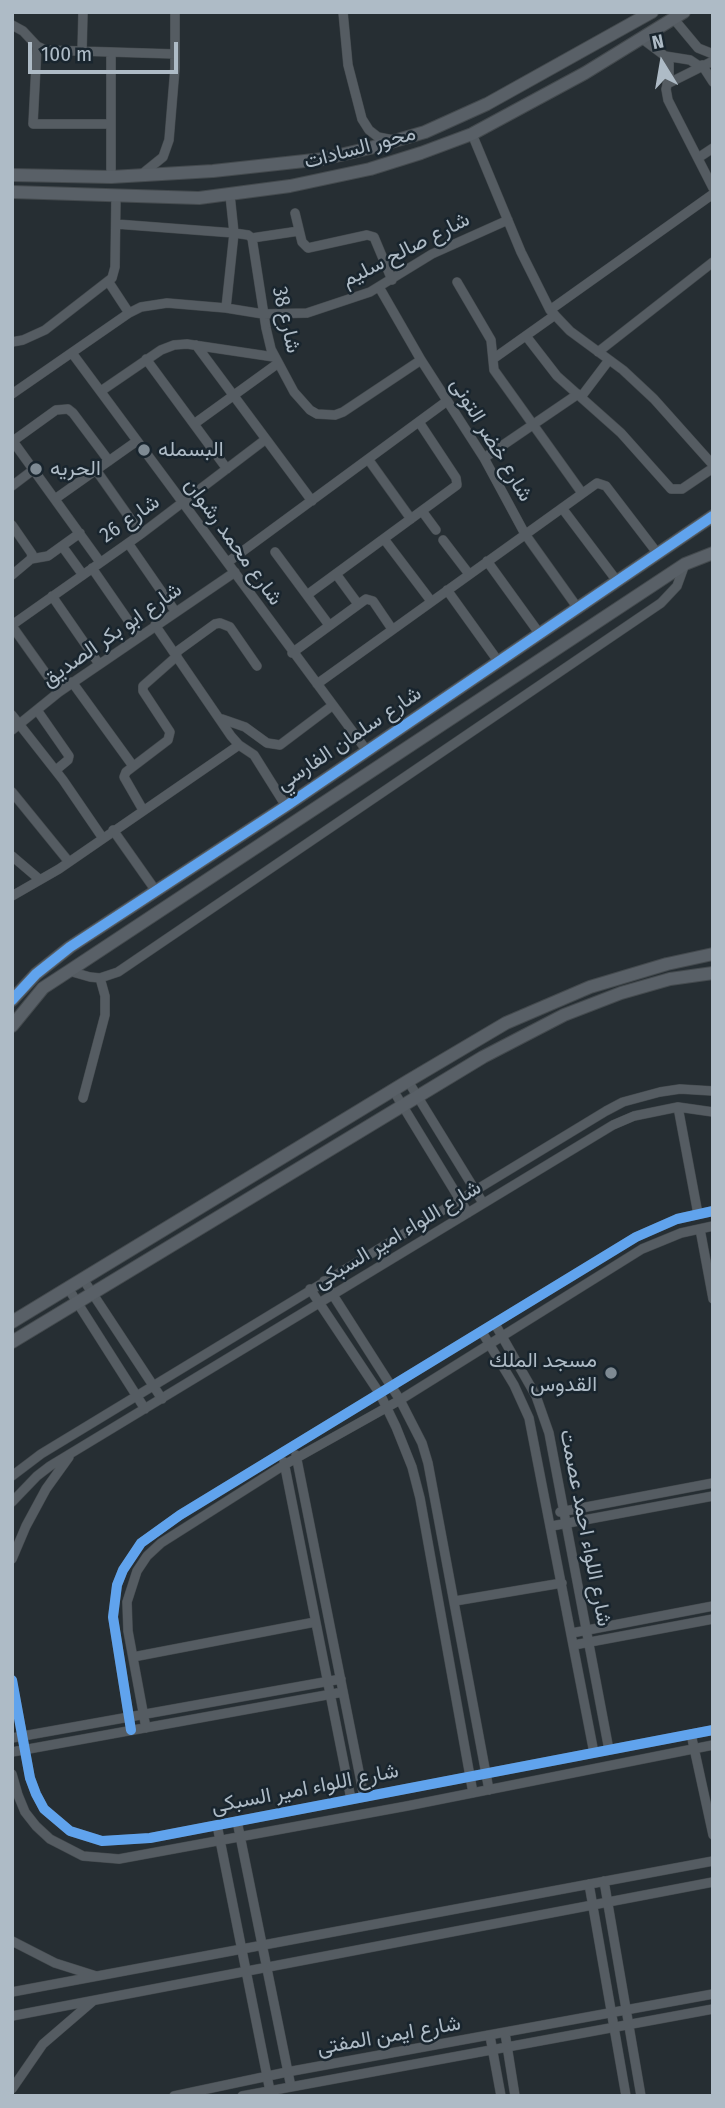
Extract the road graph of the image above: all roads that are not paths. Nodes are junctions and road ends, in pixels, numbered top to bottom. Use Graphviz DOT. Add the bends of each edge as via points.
graph roads {
  1 [pos="82,12"];
  2 [pos="175,12"];
  3 [pos="343,12"];
  4 [pos="652,12"];
  5 [pos="679,15"];
  6 [pos="630,18"];
  7 [pos="12,24"];
  8 [pos="685,32"];
  9 [pos="641,38"];
  10 [pos="37,46"];
  11 [pos="82,52"];
  12 [pos="111,53"];
  13 [pos="175,54"];
  14 [pos="713,54"];
  15 [pos="665,56"];
  16 [pos="575,57"];
  17 [pos="713,61"];
  18 [pos="697,64"];
  19 [pos="546,73"];
  20 [pos="585,73"];
  21 [pos="713,82"];
  22 [pos="667,84"];
  23 [pos="556,90"];
  24 [pos="111,124"];
  25 [pos="472,134"];
  26 [pos="403,139"];
  27 [pos="713,148"];
  28 [pos="698,158"];
  29 [pos="286,164"];
  30 [pos="12,175"];
  31 [pos="141,175"];
  32 [pos="111,177"];
  33 [pos="290,186"];
  34 [pos="713,188"];
  35 [pos="12,191"];
  36 [pos="713,194"];
  37 [pos="116,195"];
  38 [pos="230,195"];
  39 [pos="295,213"];
  40 [pos="508,220"];
  41 [pos="116,224"];
  42 [pos="299,231"];
  43 [pos="234,233"];
  44 [pos="252,238"];
  45 [pos="713,262"];
  46 [pos="392,280"];
  47 [pos="108,282"];
  48 [pos="457,282"];
  49 [pos="379,287"];
  50 [pos="226,308"];
  51 [pos="552,312"];
  52 [pos="129,313"];
  53 [pos="263,314"];
  54 [pos="526,335"];
  55 [pos="12,342"];
  56 [pos="196,345"];
  57 [pos="598,352"];
  58 [pos="72,353"];
  59 [pos="146,359"];
  60 [pos="493,359"];
  61 [pos="276,360"];
  62 [pos="421,360"];
  63 [pos="610,360"];
  64 [pos="101,391"];
  65 [pos="12,394"];
  66 [pos="233,395"];
  67 [pos="580,395"];
  68 [pos="447,401"];
  69 [pos="419,422"];
  70 [pos="194,424"];
  71 [pos="532,425"];
  72 [pos="266,439"];
  73 [pos="13,441"];
  74 [pos="137,441"];
  75 [pos="484,458"];
  76 [pos="368,459"];
  77 [pos="109,461"];
  78 [pos="713,466"];
  79 [pos="227,469"];
  80 [pos="33,470"];
  81 [pos="96,470"];
  82 [pos="12,486"];
  83 [pos="582,493"];
  84 [pos="55,499"];
  85 [pos="312,501"];
  86 [pos="183,503"];
  87 [pos="562,508"];
  88 [pos="422,511"];
  89 [pos="411,519"];
  90 [pos="712,522"];
  91 [pos="12,525"];
  92 [pos="436,530"];
  93 [pos="80,533"];
  94 [pos="141,534"];
  95 [pos="525,534"];
  96 [pos="384,539"];
  97 [pos="443,540"];
  98 [pos="128,543"];
  99 [pos="62,546"];
  100 [pos="275,552"];
  101 [pos="713,553"];
  102 [pos="658,554"];
  103 [pos="31,559"];
  104 [pos="487,561"];
  105 [pos="100,562"];
  106 [pos="228,562"];
  107 [pos="685,564"];
  108 [pos="92,568"];
  109 [pos="235,572"];
  110 [pos="12,574"];
  111 [pos="336,574"];
  112 [pos="83,575"];
  113 [pos="469,575"];
  114 [pos="617,581"];
  115 [pos="447,590"];
  116 [pos="307,595"];
  117 [pos="52,596"];
  118 [pos="431,601"];
  119 [pos="358,604"];
  120 [pos="577,607"];
  121 [pos="175,611"];
  122 [pos="12,625"];
  123 [pos="155,625"];
  124 [pos="329,625"];
  125 [pos="392,629"];
  126 [pos="539,633"];
  127 [pos="139,636"];
  128 [pos="292,653"];
  129 [pos="176,655"];
  130 [pos="498,661"];
  131 [pos="99,664"];
  132 [pos="257,666"];
  133 [pos="72,682"];
  134 [pos="317,684"];
  135 [pos="59,692"];
  136 [pos="333,705"];
  137 [pos="37,709"];
  138 [pos="12,715"];
  139 [pos="222,719"];
  140 [pos="16,727"];
  141 [pos="239,745"];
  142 [pos="367,751"];
  143 [pos="133,766"];
  144 [pos="56,770"];
  145 [pos="12,792"];
  146 [pos="286,806"];
  147 [pos="143,810"];
  148 [pos="113,830"];
  149 [pos="102,837"];
  150 [pos="12,856"];
  151 [pos="69,862"];
  152 [pos="39,880"];
  153 [pos="156,891"];
  154 [pos="12,895"];
  155 [pos="713,954"];
  156 [pos="69,971"];
  157 [pos="713,973"];
  158 [pos="100,978"];
  159 [pos="12,1000"];
  160 [pos="12,1026"];
  161 [pos="408,1080"];
  162 [pos="393,1090"];
  163 [pos="713,1091"];
  164 [pos="417,1097"];
  165 [pos="83,1098"];
  166 [pos="403,1105"];
  167 [pos="678,1107"];
  168 [pos="713,1112"];
  169 [pos="475,1189"];
  170 [pos="460,1199"];
  171 [pos="483,1203"];
  172 [pos="713,1211"];
  173 [pos="468,1213"];
  174 [pos="698,1214"];
  175 [pos="713,1226"];
  176 [pos="700,1228"];
  177 [pos="83,1279"];
  178 [pos="324,1281"];
  179 [pos="68,1288"];
  180 [pos="310,1289"];
  181 [pos="92,1293"];
  182 [pos="333,1295"];
  183 [pos="713,1299"];
  184 [pos="77,1302"];
  185 [pos="319,1303"];
  186 [pos="12,1322"];
  187 [pos="495,1324"];
  188 [pos="482,1332"];
  189 [pos="502,1336"];
  190 [pos="12,1342"];
  191 [pos="489,1344"];
  192 [pos="153,1385"];
  193 [pos="392,1387"];
  194 [pos="380,1394"];
  195 [pos="136,1395"];
  196 [pos="162,1399"];
  197 [pos="400,1400"];
  198 [pos="387,1407"];
  199 [pos="145,1409"];
  200 [pos="294,1446"];
  201 [pos="282,1454"];
  202 [pos="70,1455"];
  203 [pos="296,1458"];
  204 [pos="285,1465"];
  205 [pos="12,1476"];
  206 [pos="713,1483"];
  207 [pos="713,1496"];
  208 [pos="12,1502"];
  209 [pos="564,1511"];
  210 [pos="549,1514"];
  211 [pos="566,1524"];
  212 [pos="552,1527"];
  213 [pos="12,1559"];
  214 [pos="562,1583"];
  215 [pos="455,1601"];
  216 [pos="713,1606"];
  217 [pos="713,1619"];
  218 [pos="316,1622"];
  219 [pos="587,1630"];
  220 [pos="572,1633"];
  221 [pos="589,1642"];
  222 [pos="574,1645"];
  223 [pos="133,1657"];
  224 [pos="341,1679"];
  225 [pos="12,1680"];
  226 [pos="327,1681"];
  227 [pos="343,1692"];
  228 [pos="330,1695"];
  229 [pos="144,1714"];
  230 [pos="129,1717"];
  231 [pos="146,1728"];
  232 [pos="131,1730"];
  233 [pos="710,1730"];
  234 [pos="691,1734"];
  235 [pos="17,1737"];
  236 [pos="712,1748"];
  237 [pos="694,1749"];
  238 [pos="24,1750"];
  239 [pos="609,1750"];
  240 [pos="12,1752"];
  241 [pos="594,1753"];
  242 [pos="12,1774"];
  243 [pos="486,1774"];
  244 [pos="470,1777"];
  245 [pos="489,1790"];
  246 [pos="473,1793"];
  247 [pos="364,1797"];
  248 [pos="351,1800"];
  249 [pos="237,1821"];
  250 [pos="218,1825"];
  251 [pos="713,1835"];
  252 [pos="240,1837"];
  253 [pos="150,1838"];
  254 [pos="221,1841"];
  255 [pos="713,1852"];
  256 [pos="152,1855"];
  257 [pos="710,1861"];
  258 [pos="604,1881"];
  259 [pos="713,1882"];
  260 [pos="589,1884"];
  261 [pos="608,1902"];
  262 [pos="592,1905"];
  263 [pos="12,1941"];
  264 [pos="261,1946"];
  265 [pos="242,1949"];
  266 [pos="265,1968"];
  267 [pos="247,1971"];
  268 [pos="98,1976"];
  269 [pos="12,1992"];
  270 [pos="713,1994"];
  271 [pos="94,2000"];
  272 [pos="713,2009"];
  273 [pos="626,2011"];
  274 [pos="611,2013"];
  275 [pos="12,2016"];
  276 [pos="628,2025"];
  277 [pos="613,2028"];
  278 [pos="505,2033"];
  279 [pos="490,2036"];
  280 [pos="508,2047"];
  281 [pos="493,2050"];
  282 [pos="287,2072"];
  283 [pos="267,2076"];
  284 [pos="291,2087"];
  285 [pos="12,2090"];
  286 [pos="270,2091"];
  287 [pos="174,2096"];
  288 [pos="242,2096"];
  289 [pos="501,2096"];
  290 [pos="515,2096"];
  291 [pos="626,2096"];
  292 [pos="641,2096"];
  1 -- 11 [label="street"];
  2 -- 13 [label="street"];
  3 -- 26 [label="street" via="348,65 362,119 379,137"];
  4 -- 6 [label="street, محور السادات"];
  5 -- 8 [label="street"];
  5 -- 9 [label="street, محور السادات"];
  6 -- 16 [label="street, محور السادات"];
  7 -- 10 [label="street"];
  8 -- 14 [label="street" via="698,48"];
  8 -- 18 [label="street"];
  9 -- 15 [label="street"];
  9 -- 20 [label="street, محور السادات"];
  10 -- 11 [label="street"];
  10 -- 24 [label="street" via="33,124"];
  11 -- 12 [label="street"];
  12 -- 13 [label="street"];
  12 -- 24 [label="street"];
  13 -- 31 [label="street" via="167,149"];
  15 -- 18 [label="street"];
  15 -- 22 [label="street" via="670,70"];
  16 -- 19 [label="street, محور السادات"];
  16 -- 20 [label="street"];
  17 -- 18 [label="street"];
  18 -- 21 [label="street"];
  18 -- 22 [label="street"];
  19 -- 23 [label="street" via="553,77"];
  19 -- 26 [label="street, محور السادات" via="448,123"];
  20 -- 23 [label="street, محور السادات"];
  22 -- 28 [label="street" via="668,100"];
  23 -- 25 [label="street, محور السادات"];
  24 -- 32 [label="street"];
  25 -- 33 [label="street, محور السادات" via="396,162"];
  25 -- 40 [label="street"];
  26 -- 29 [label="street, محور السادات"];
  27 -- 28 [label="street"];
  28 -- 34 [label="street"];
  29 -- 31 [label="street, محور السادات"];
  29 -- 33 [label="street"];
  30 -- 32 [label="street, محور السادات"];
  31 -- 32 [label="street, محور السادات"];
  33 -- 38 [label="street, محور السادات"];
  35 -- 37 [label="street, محور السادات"];
  36 -- 51 [label="street"];
  37 -- 38 [label="street, محور السادات" via="179,199"];
  37 -- 41 [label="street"];
  38 -- 43 [label="street"];
  39 -- 42 [label="street"];
  40 -- 46 [label="street, شارع صالح سليم" via="432,254"];
  40 -- 51 [label="street"];
  41 -- 43 [label="street"];
  41 -- 47 [label="street" via="114,273"];
  42 -- 44 [label="street"];
  42 -- 46 [label="street" via="308,248 371,235"];
  43 -- 44 [label="street"];
  43 -- 50 [label="street"];
  44 -- 53 [label="street, شارع 38"];
  45 -- 57 [label="street"];
  46 -- 49 [label="street, شارع صالح سليم"];
  47 -- 52 [label="street"];
  47 -- 55 [label="street" via="45,330"];
  48 -- 60 [label="street" via="491,340"];
  49 -- 53 [label="street, شارع صالح سليم" via="313,311"];
  49 -- 62 [label="street, شارع خضر التونى"];
  50 -- 52 [label="street, شارع صالح سليم" via="154,304"];
  50 -- 53 [label="street, شارع صالح سليم"];
  51 -- 54 [label="street"];
  51 -- 57 [label="street"];
  52 -- 58 [label="street, شارع صالح سليم"];
  53 -- 61 [label="street, شارع 38"];
  54 -- 60 [label="street"];
  54 -- 67 [label="street" via="546,364"];
  56 -- 59 [label="street" via="174,345"];
  56 -- 61 [label="street"];
  56 -- 66 [label="street"];
  57 -- 63 [label="street"];
  58 -- 64 [label="street, شارع محمد رشوان"];
  58 -- 65 [label="street, شارع صالح سليم"];
  59 -- 64 [label="street"];
  59 -- 70 [label="street"];
  60 -- 71 [label="street" via="494,370"];
  61 -- 62 [label="street, شارع 38" via="303,404 326,416 343,412"];
  61 -- 66 [label="street"];
  62 -- 68 [label="street, شارع خضر التونى"];
  63 -- 67 [label="street"];
  63 -- 78 [label="street" via="654,399"];
  64 -- 74 [label="street, شارع محمد رشوان"];
  66 -- 70 [label="street"];
  66 -- 72 [label="street"];
  67 -- 71 [label="street"];
  67 -- 78 [label="street" via="671,489 682,489"];
  68 -- 69 [label="street"];
  68 -- 75 [label="street, شارع خضر التونى"];
  69 -- 76 [label="street"];
  69 -- 88 [label="street" via="457,481"];
  70 -- 79 [label="street"];
  71 -- 75 [label="street"];
  71 -- 83 [label="street"];
  72 -- 79 [label="street, شارع 26"];
  72 -- 85 [label="street"];
  73 -- 77 [label="street" via="56,410 68,409"];
  73 -- 80 [label="street"];
  74 -- 77 [label="street"];
  74 -- 86 [label="street, شارع محمد رشوان"];
  75 -- 95 [label="street, شارع خضر التونى"];
  76 -- 85 [label="street"];
  76 -- 89 [label="street"];
  77 -- 81 [label="street"];
  79 -- 86 [label="street, شارع 26"];
  80 -- 82 [label="street"];
  80 -- 84 [label="street"];
  81 -- 84 [label="street"];
  81 -- 94 [label="street"];
  83 -- 87 [label="street"];
  83 -- 102 [label="street" via="604,483"];
  84 -- 93 [label="street"];
  85 -- 106 [label="street"];
  86 -- 94 [label="street, شارع 26"];
  86 -- 106 [label="street, شارع محمد رشوان"];
  87 -- 95 [label="street"];
  87 -- 114 [label="street"];
  88 -- 89 [label="street"];
  88 -- 92 [label="street"];
  89 -- 96 [label="street"];
  90 -- 102 [label="street, شارع سلمان الفارسي"];
  91 -- 103 [label="street" via="31,550"];
  93 -- 99 [label="street"];
  93 -- 105 [label="street"];
  94 -- 98 [label="street, شارع 26"];
  95 -- 104 [label="street"];
  95 -- 120 [label="street, شارع خضر التونى"];
  96 -- 111 [label="street"];
  96 -- 118 [label="street"];
  97 -- 113 [label="street"];
  98 -- 105 [label="street, شارع 26"];
  98 -- 121 [label="street"];
  99 -- 103 [label="street" via="43,558"];
  99 -- 112 [label="street"];
  100 -- 116 [label="street"];
  101 -- 107 [label="street, شارع سلمان الفارسي"];
  102 -- 114 [label="street, شارع سلمان الفارسي"];
  103 -- 110 [label="street"];
  104 -- 113 [label="street"];
  104 -- 126 [label="street"];
  105 -- 108 [label="street, شارع 26"];
  106 -- 109 [label="street, شارع محمد رشوان"];
  107 -- 156 [label="street, شارع سلمان الفارسي"];
  107 -- 158 [label="street" via="677,586 661,603 118,972"];
  108 -- 112 [label="street, شارع 26"];
  108 -- 127 [label="street"];
  109 -- 121 [label="street, شارع ابو بكر الصديق"];
  109 -- 128 [label="street, شارع محمد رشوان"];
  111 -- 116 [label="street"];
  111 -- 119 [label="street"];
  112 -- 117 [label="street, شارع 26"];
  113 -- 115 [label="street"];
  114 -- 120 [label="street, شارع سلمان الفارسي"];
  115 -- 118 [label="street"];
  115 -- 130 [label="street"];
  116 -- 124 [label="street"];
  117 -- 122 [label="street, شارع 26"];
  117 -- 131 [label="street"];
  118 -- 125 [label="street"];
  119 -- 124 [label="street"];
  119 -- 125 [label="street" via="373,601"];
  120 -- 126 [label="street, شارع سلمان الفارسي"];
  121 -- 123 [label="street, شارع ابو بكر الصديق"];
  122 -- 135 [label="street"];
  123 -- 127 [label="street, شارع ابو بكر الصديق"];
  123 -- 129 [label="street"];
  124 -- 128 [label="street"];
  125 -- 134 [label="street"];
  126 -- 130 [label="street, شارع سلمان الفارسي"];
  127 -- 131 [label="street, شارع ابو بكر الصديق"];
  128 -- 134 [label="street, شارع محمد رشوان"];
  129 -- 132 [label="street" via="220,623 230,627"];
  129 -- 139 [label="street"];
  129 -- 143 [label="street" via="143,686 170,736"];
  130 -- 142 [label="street, شارع سلمان الفارسي"];
  131 -- 133 [label="street, شارع ابو بكر الصديق"];
  133 -- 135 [label="street, شارع ابو بكر الصديق"];
  133 -- 143 [label="street"];
  134 -- 136 [label="street, شارع محمد رشوان"];
  135 -- 137 [label="street, شارع ابو بكر الصديق"];
  136 -- 139 [label="street" via="280,745"];
  136 -- 142 [label="street, شارع محمد رشوان"];
  137 -- 140 [label="street, شارع ابو بكر الصديق"];
  137 -- 144 [label="street" via="69,757"];
  138 -- 140 [label="street"];
  139 -- 141 [label="street"];
  140 -- 144 [label="street"];
  141 -- 146 [label="street" via="254,755"];
  141 -- 147 [label="street"];
  142 -- 146 [label="street, شارع سلمان الفارسي"];
  143 -- 147 [label="street" via="124,781"];
  144 -- 149 [label="street"];
  145 -- 151 [label="street"];
  146 -- 153 [label="street, شارع سلمان الفارسي"];
  147 -- 148 [label="street"];
  148 -- 149 [label="street"];
  148 -- 153 [label="street"];
  149 -- 151 [label="street"];
  150 -- 152 [label="street"];
  151 -- 152 [label="street"];
  152 -- 154 [label="street"];
  153 -- 159 [label="street, شارع سلمان الفارسي" via="53,960"];
  155 -- 161 [label="street" via="634,973 548,1004"];
  156 -- 158 [label="street"];
  156 -- 160 [label="street, شارع سلمان الفارسي" via="37,994"];
  157 -- 164 [label="street" via="670,979 564,1015"];
  158 -- 165 [label="street" via="105,1015"];
  161 -- 162 [label="street"];
  161 -- 164 [label="street"];
  162 -- 166 [label="street"];
  162 -- 177 [label="street"];
  163 -- 169 [label="street, شارع اللواء امير السبكى" via="680,1089 624,1102"];
  164 -- 166 [label="street"];
  164 -- 169 [label="street"];
  166 -- 170 [label="street"];
  166 -- 181 [label="street"];
  167 -- 168 [label="street, شارع اللواء امير السبكى"];
  167 -- 171 [label="street, شارع اللواء امير السبكى" via="613,1125"];
  167 -- 174 [label="street"];
  169 -- 170 [label="street, شارع اللواء امير السبكى"];
  169 -- 171 [label="street"];
  170 -- 173 [label="street"];
  170 -- 178 [label="street, شارع اللواء امير السبكى"];
  171 -- 173 [label="street, شارع اللواء امير السبكى"];
  172 -- 174 [label="street"];
  173 -- 182 [label="street, شارع اللواء امير السبكى"];
  174 -- 187 [label="street" via="636,1237"];
  175 -- 176 [label="street"];
  176 -- 183 [label="street"];
  176 -- 189 [label="street" via="642,1249"];
  177 -- 179 [label="street"];
  177 -- 181 [label="street"];
  178 -- 180 [label="street, شارع اللواء امير السبكى"];
  178 -- 182 [label="street"];
  179 -- 184 [label="street"];
  179 -- 186 [label="street"];
  180 -- 185 [label="street"];
  180 -- 192 [label="street, شارع اللواء امير السبكى"];
  181 -- 184 [label="street"];
  181 -- 192 [label="street"];
  182 -- 185 [label="street, شارع اللواء امير السبكى"];
  182 -- 193 [label="street"];
  184 -- 190 [label="street"];
  184 -- 195 [label="street"];
  185 -- 194 [label="street"];
  185 -- 196 [label="street, شارع اللواء امير السبكى"];
  187 -- 188 [label="street"];
  187 -- 189 [label="street, شارع اللواء احمد عصمت"];
  188 -- 191 [label="street, شارع اللواء احمد عصمت"];
  188 -- 193 [label="street"];
  189 -- 191 [label="street"];
  189 -- 209 [label="street, شارع اللواء احمد عصمت" via="544,1414"];
  191 -- 197 [label="street"];
  191 -- 210 [label="street, شارع اللواء احمد عصمت" via="529,1418"];
  192 -- 195 [label="street, شارع اللواء امير السبكى"];
  192 -- 196 [label="street"];
  193 -- 194 [label="street"];
  193 -- 197 [label="street"];
  194 -- 198 [label="street"];
  194 -- 200 [label="street"];
  195 -- 199 [label="street"];
  195 -- 205 [label="street, شارع اللواء امير السبكى"];
  196 -- 199 [label="street, شارع اللواء امير السبكى"];
  197 -- 198 [label="street"];
  197 -- 215 [label="street" via="428,1463"];
  198 -- 203 [label="street"];
  198 -- 244 [label="street" via="420,1498"];
  199 -- 202 [label="street, شارع اللواء امير السبكى"];
  200 -- 201 [label="street"];
  200 -- 203 [label="street"];
  201 -- 204 [label="street"];
  201 -- 230 [label="street" via="154,1532 131,1556 117,1586 113,1617"];
  202 -- 208 [label="street, شارع اللواء امير السبكى" via="37,1476"];
  202 -- 213 [label="street" via="46,1489"];
  203 -- 204 [label="street"];
  203 -- 224 [label="street"];
  204 -- 218 [label="street"];
  204 -- 223 [label="street" via="147,1556 136,1571 127,1602"];
  206 -- 209 [label="street"];
  207 -- 211 [label="street"];
  209 -- 210 [label="street"];
  209 -- 211 [label="street, شارع اللواء احمد عصمت"];
  210 -- 212 [label="street, شارع اللواء احمد عصمت"];
  211 -- 212 [label="street"];
  211 -- 219 [label="street, شارع اللواء احمد عصمت"];
  212 -- 214 [label="street, شارع اللواء احمد عصمت"];
  214 -- 215 [label="street"];
  214 -- 220 [label="street, شارع اللواء احمد عصمت"];
  215 -- 243 [label="street"];
  216 -- 219 [label="street"];
  217 -- 221 [label="street"];
  218 -- 223 [label="street"];
  218 -- 226 [label="street"];
  219 -- 220 [label="street"];
  219 -- 221 [label="street, شارع اللواء احمد عصمت"];
  220 -- 222 [label="street, شارع اللواء احمد عصمت"];
  221 -- 222 [label="street"];
  221 -- 239 [label="street, شارع اللواء احمد عصمت"];
  222 -- 241 [label="street, شارع اللواء احمد عصمت"];
  223 -- 229 [label="street"];
  224 -- 226 [label="street"];
  224 -- 227 [label="street"];
  225 -- 235 [label="street, شارع اللواء امير السبكى"];
  226 -- 228 [label="street"];
  226 -- 229 [label="street"];
  227 -- 228 [label="street"];
  227 -- 247 [label="street"];
  228 -- 231 [label="street"];
  228 -- 248 [label="street"];
  229 -- 230 [label="street"];
  229 -- 231 [label="street"];
  230 -- 232 [label="street"];
  230 -- 235 [label="street"];
  231 -- 232 [label="street"];
  232 -- 238 [label="street"];
  233 -- 234 [label="street, شارع اللواء امير السبكى"];
  233 -- 236 [label="street"];
  234 -- 237 [label="street"];
  234 -- 239 [label="street, شارع اللواء امير السبكى"];
  235 -- 238 [label="street, شارع اللواء امير السبكى"];
  236 -- 237 [label="street, شارع اللواء امير السبكى"];
  237 -- 245 [label="street, شارع اللواء امير السبكى"];
  237 -- 251 [label="street"];
  238 -- 240 [label="street"];
  238 -- 253 [label="street, شارع اللواء امير السبكى" via="36,1794 56,1821 86,1838 102,1841"];
  239 -- 241 [label="street, شارع اللواء امير السبكى"];
  241 -- 243 [label="street, شارع اللواء امير السبكى"];
  242 -- 256 [label="street, شارع اللواء امير السبكى" via="25,1811 65,1849 101,1859"];
  243 -- 244 [label="street, شارع اللواء امير السبكى"];
  243 -- 245 [label="street"];
  244 -- 246 [label="street"];
  244 -- 247 [label="street, شارع اللواء امير السبكى"];
  245 -- 246 [label="street, شارع اللواء امير السبكى"];
  246 -- 252 [label="street, شارع اللواء امير السبكى"];
  247 -- 248 [label="street, شارع اللواء امير السبكى"];
  248 -- 249 [label="street, شارع اللواء امير السبكى"];
  249 -- 250 [label="street, شارع اللواء امير السبكى"];
  249 -- 252 [label="street"];
  250 -- 253 [label="street, شارع اللواء امير السبكى"];
  250 -- 254 [label="street"];
  252 -- 254 [label="street, شارع اللواء امير السبكى"];
  252 -- 264 [label="street"];
  253 -- 256 [label="street"];
  254 -- 256 [label="street, شارع اللواء امير السبكى"];
  254 -- 265 [label="street"];
  255 -- 257 [label="street"];
  257 -- 258 [label="street"];
  258 -- 260 [label="street"];
  258 -- 261 [label="street"];
  259 -- 261 [label="street"];
  260 -- 262 [label="street"];
  260 -- 264 [label="street"];
  261 -- 262 [label="street"];
  261 -- 273 [label="street"];
  262 -- 266 [label="street"];
  262 -- 274 [label="street"];
  263 -- 268 [label="street" via="55,1963"];
  264 -- 265 [label="street"];
  264 -- 266 [label="street"];
  265 -- 267 [label="street"];
  265 -- 268 [label="street"];
  266 -- 267 [label="street"];
  266 -- 282 [label="street"];
  267 -- 271 [label="street"];
  267 -- 283 [label="street"];
  268 -- 269 [label="street"];
  270 -- 273 [label="street, شارع ايمن المفتى"];
  271 -- 275 [label="street"];
  271 -- 285 [label="street" via="43,2044"];
  272 -- 276 [label="street, شارع ايمن المفتى"];
  273 -- 274 [label="street, شارع ايمن المفتى"];
  273 -- 276 [label="street"];
  274 -- 277 [label="street"];
  274 -- 278 [label="street, شارع ايمن المفتى"];
  276 -- 277 [label="street, شارع ايمن المفتى"];
  276 -- 292 [label="street"];
  277 -- 280 [label="street, شارع ايمن المفتى"];
  277 -- 291 [label="street"];
  278 -- 279 [label="street, شارع ايمن المفتى"];
  278 -- 280 [label="street"];
  279 -- 281 [label="street"];
  279 -- 282 [label="street, شارع ايمن المفتى"];
  280 -- 281 [label="street, شارع ايمن المفتى"];
  280 -- 290 [label="street"];
  281 -- 284 [label="street, شارع ايمن المفتى"];
  281 -- 289 [label="street"];
  282 -- 283 [label="street, شارع ايمن المفتى"];
  282 -- 284 [label="street"];
  283 -- 286 [label="street"];
  283 -- 287 [label="street, شارع ايمن المفتى"];
  284 -- 286 [label="street, شارع ايمن المفتى"];
  286 -- 288 [label="street, شارع ايمن المفتى"];
}
